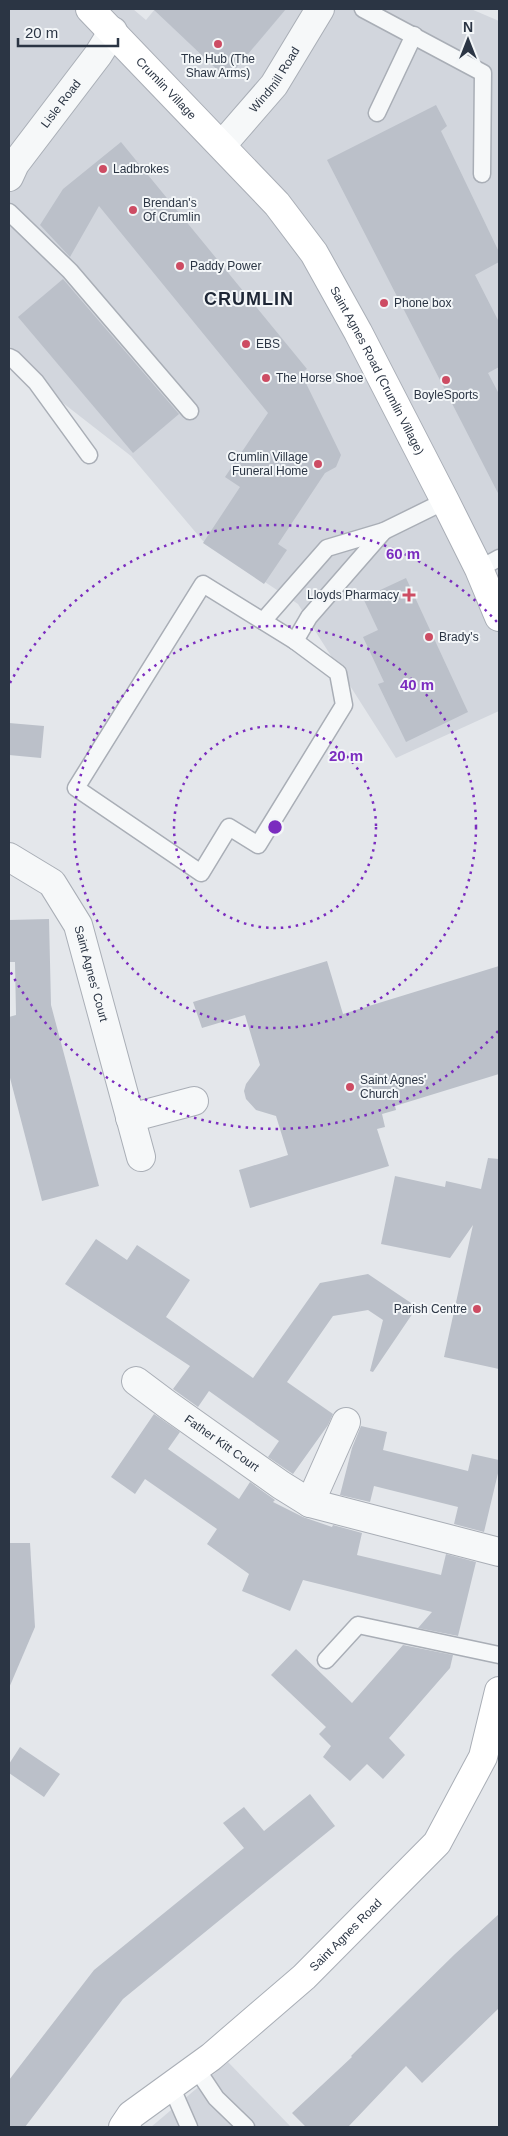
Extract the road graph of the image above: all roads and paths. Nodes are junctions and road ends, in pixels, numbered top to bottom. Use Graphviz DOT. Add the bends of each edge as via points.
graph roads {
  1 [pos="90,9"];
  2 [pos="320,9"];
  3 [pos="362,9"];
  4 [pos="113,31"];
  5 [pos="414,35"];
  6 [pos="377,113"];
  7 [pos="222,145"];
  8 [pos="482,174"];
  9 [pos="9,177"];
  10 [pos="9,212"];
  11 [pos="9,357"];
  12 [pos="190,411"];
  13 [pos="89,455"];
  14 [pos="445,501"];
  15 [pos="384,531"];
  16 [pos="489,564"];
  17 [pos="499,617"];
  18 [pos="263,621"];
  19 [pos="295,641"];
  20 [pos="9,857"];
  21 [pos="194,1101"];
  22 [pos="130,1118"];
  23 [pos="141,1157"];
  24 [pos="136,1381"];
  25 [pos="346,1422"];
  26 [pos="310,1503"];
  27 [pos="499,1552"];
  28 [pos="499,1655"];
  29 [pos="326,1660"];
  30 [pos="499,1691"];
  31 [pos="196,2068"];
  32 [pos="171,2086"];
  33 [pos="123,2127"];
  34 [pos="190,2127"];
  35 [pos="246,2127"];
  1 -- 4 [label="street, Crumlin Village"];
  2 -- 7 [label="street, Windmill Road" via="274,85"];
  3 -- 5 [label="lane"];
  4 -- 7 [label="street, Crumlin Village"];
  4 -- 9 [label="street, Lisle Road" via="15,164"];
  5 -- 6 [label="lane"];
  5 -- 8 [label="lane" via="482,73"];
  7 -- 14 [label="street, Saint Agnes Road (Crumlin Village)" via="278,204 314,254"];
  10 -- 12 [label="lane" via="70,271"];
  11 -- 13 [label="lane" via="36,382"];
  14 -- 15 [label="lane"];
  14 -- 16 [label="street, Saint Agnes Road (Crumlin Village)"];
  15 -- 18 [label="lane" via="327,548"];
  15 -- 19 [label="lane" via="309,617"];
  16 -- 17 [label="street, Saint Agnes Road (Crumlin Village)"];
  18 -- 19 [label="lane"];
  18 -- 19 [label="lane" via="203,584 76,788 201,873 229,827 258,844 344,705 338,673"];
  20 -- 22 [label="street, Saint Agnes' Court" via="52,883 78,925"];
  21 -- 22 [label="street"];
  22 -- 23 [label="street, Saint Agnes' Court"];
  24 -- 26 [label="street, Father Kitt Court"];
  25 -- 26 [label="street"];
  26 -- 27 [label="street, Father Kitt Court"];
  28 -- 29 [label="lane" via="358,1625"];
  30 -- 31 [label="street, Saint Agnes Road" via="483,1757 437,1843 304,1977"];
  31 -- 32 [label="street, Saint Agnes Road"];
  31 -- 35 [label="lane" via="216,2098"];
  32 -- 33 [label="street, Saint Agnes Road" via="131,2114"];
  32 -- 34 [label="lane"];
}
